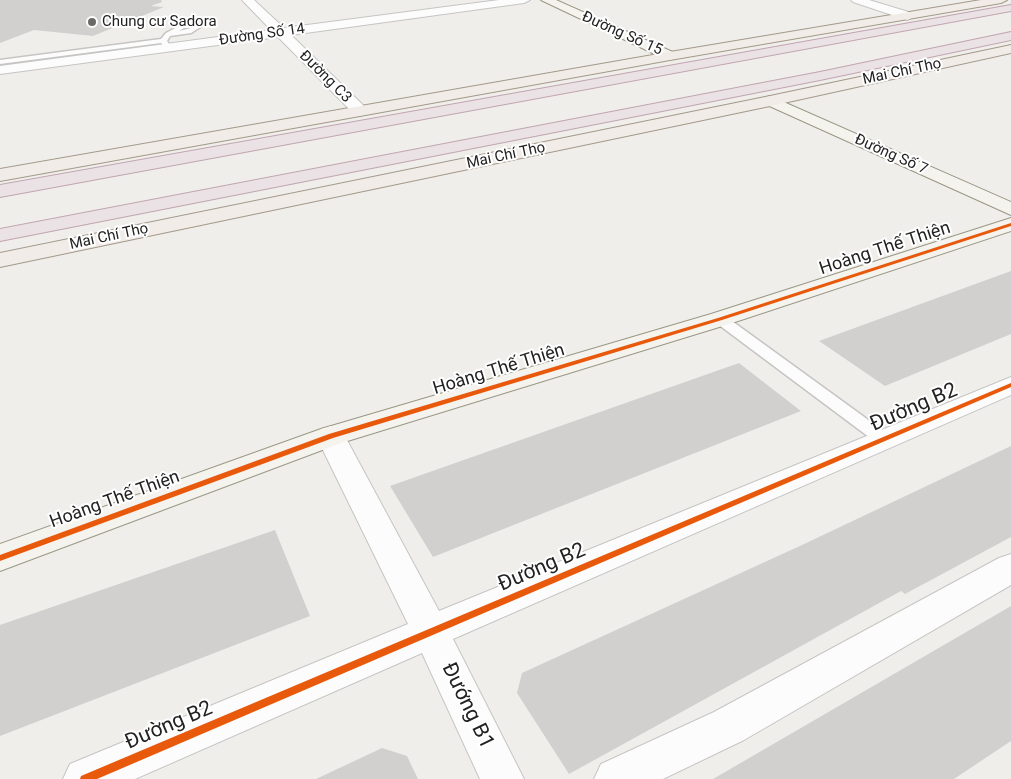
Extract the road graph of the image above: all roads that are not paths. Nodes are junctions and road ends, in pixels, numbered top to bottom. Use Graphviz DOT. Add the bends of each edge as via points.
graph roads {
  1 [pos="248,0"];
  2 [pos="524,0"];
  3 [pos="547,0"];
  4 [pos="857,0"];
  5 [pos="1001,0"];
  6 [pos="1011,8"];
  7 [pos="908,16"];
  8 [pos="281,33"];
  9 [pos="1011,36"];
  10 [pos="166,41"];
  11 [pos="108,48"];
  12 [pos="1011,49"];
  13 [pos="139,52"];
  14 [pos="767,52"];
  15 [pos="0,56"];
  16 [pos="670,56"];
  17 [pos="815,60"];
  18 [pos="0,62"];
  19 [pos="692,65"];
  20 [pos="0,70"];
  21 [pos="616,78"];
  22 [pos="725,80"];
  23 [pos="770,101"];
  24 [pos="667,106"];
  25 [pos="360,111"];
  26 [pos="0,175"];
  27 [pos="0,191"];
  28 [pos="1011,209"];
  29 [pos="1011,224"];
  30 [pos="0,235"];
  31 [pos="0,260"];
  32 [pos="720,319"];
  33 [pos="1011,385"];
  34 [pos="331,436"];
  35 [pos="883,439"];
  36 [pos="0,558"];
  37 [pos="1011,568"];
  38 [pos="431,632"];
  39 [pos="85,779"];
  40 [pos="502,779"];
  41 [pos="616,779"];
  1 -- 8 [label="street, Đường C3"];
  2 -- 8 [label="street, Đường Số 14"];
  3 -- 16 [label="street, Đường Số 15"];
  4 -- 7 [label="street"];
  5 -- 7 [label="main road"];
  6 -- 17 [label="highway, Mai Chí Thọ"];
  7 -- 16 [label="main road"];
  8 -- 10 [label="street, Đường Số 14"];
  8 -- 25 [label="street, Đường C3"];
  9 -- 17 [label="highway, Mai Chí Thọ" via="862,67"];
  10 -- 11 [label="lane"];
  10 -- 13 [label="street, Đường Số 14"];
  11 -- 13 [label="lane"];
  11 -- 15 [label="lane" via="88,46"];
  11 -- 18 [label="lane"];
  12 -- 23 [label="main road, Mai Chí Thọ"];
  13 -- 20 [label="street, Đường Số 14"];
  14 -- 17 [label="highway, Mai Chí Thọ"];
  14 -- 19 [label="highway, Mai Chí Thọ"];
  14 -- 22 [label="highway"];
  16 -- 19 [label="main road"];
  16 -- 25 [label="main road"];
  17 -- 22 [label="highway" via="781,79"];
  19 -- 21 [label="highway, Mai Chí Thọ"];
  19 -- 22 [label="highway"];
  21 -- 22 [label="highway"];
  21 -- 27 [label="highway, Mai Chí Thọ"];
  22 -- 23 [label="main road"];
  22 -- 24 [label="highway, Mai Chí Thọ"];
  22 -- 24 [label="highway"];
  23 -- 28 [label="street, Đường Số 7"];
  23 -- 31 [label="main road, Mai Chí Thọ"];
  24 -- 30 [label="highway, Mai Chí Thọ"];
  25 -- 26 [label="main road"];
  29 -- 32 [label="street, Hoàng Thế Thiện"];
  32 -- 34 [label="street, Hoàng Thế Thiện"];
  32 -- 35 [label="lane"];
  33 -- 35 [label="street, Đường B2"];
  34 -- 36 [label="street, Hoàng Thế Thiện"];
  34 -- 38 [label="street, Đướng B1"];
  35 -- 38 [label="street, Đường B2"];
  37 -- 41 [label="street" via="729,726"];
  38 -- 39 [label="street, Đường B2"];
  38 -- 40 [label="street, Đướng B1"];
}
